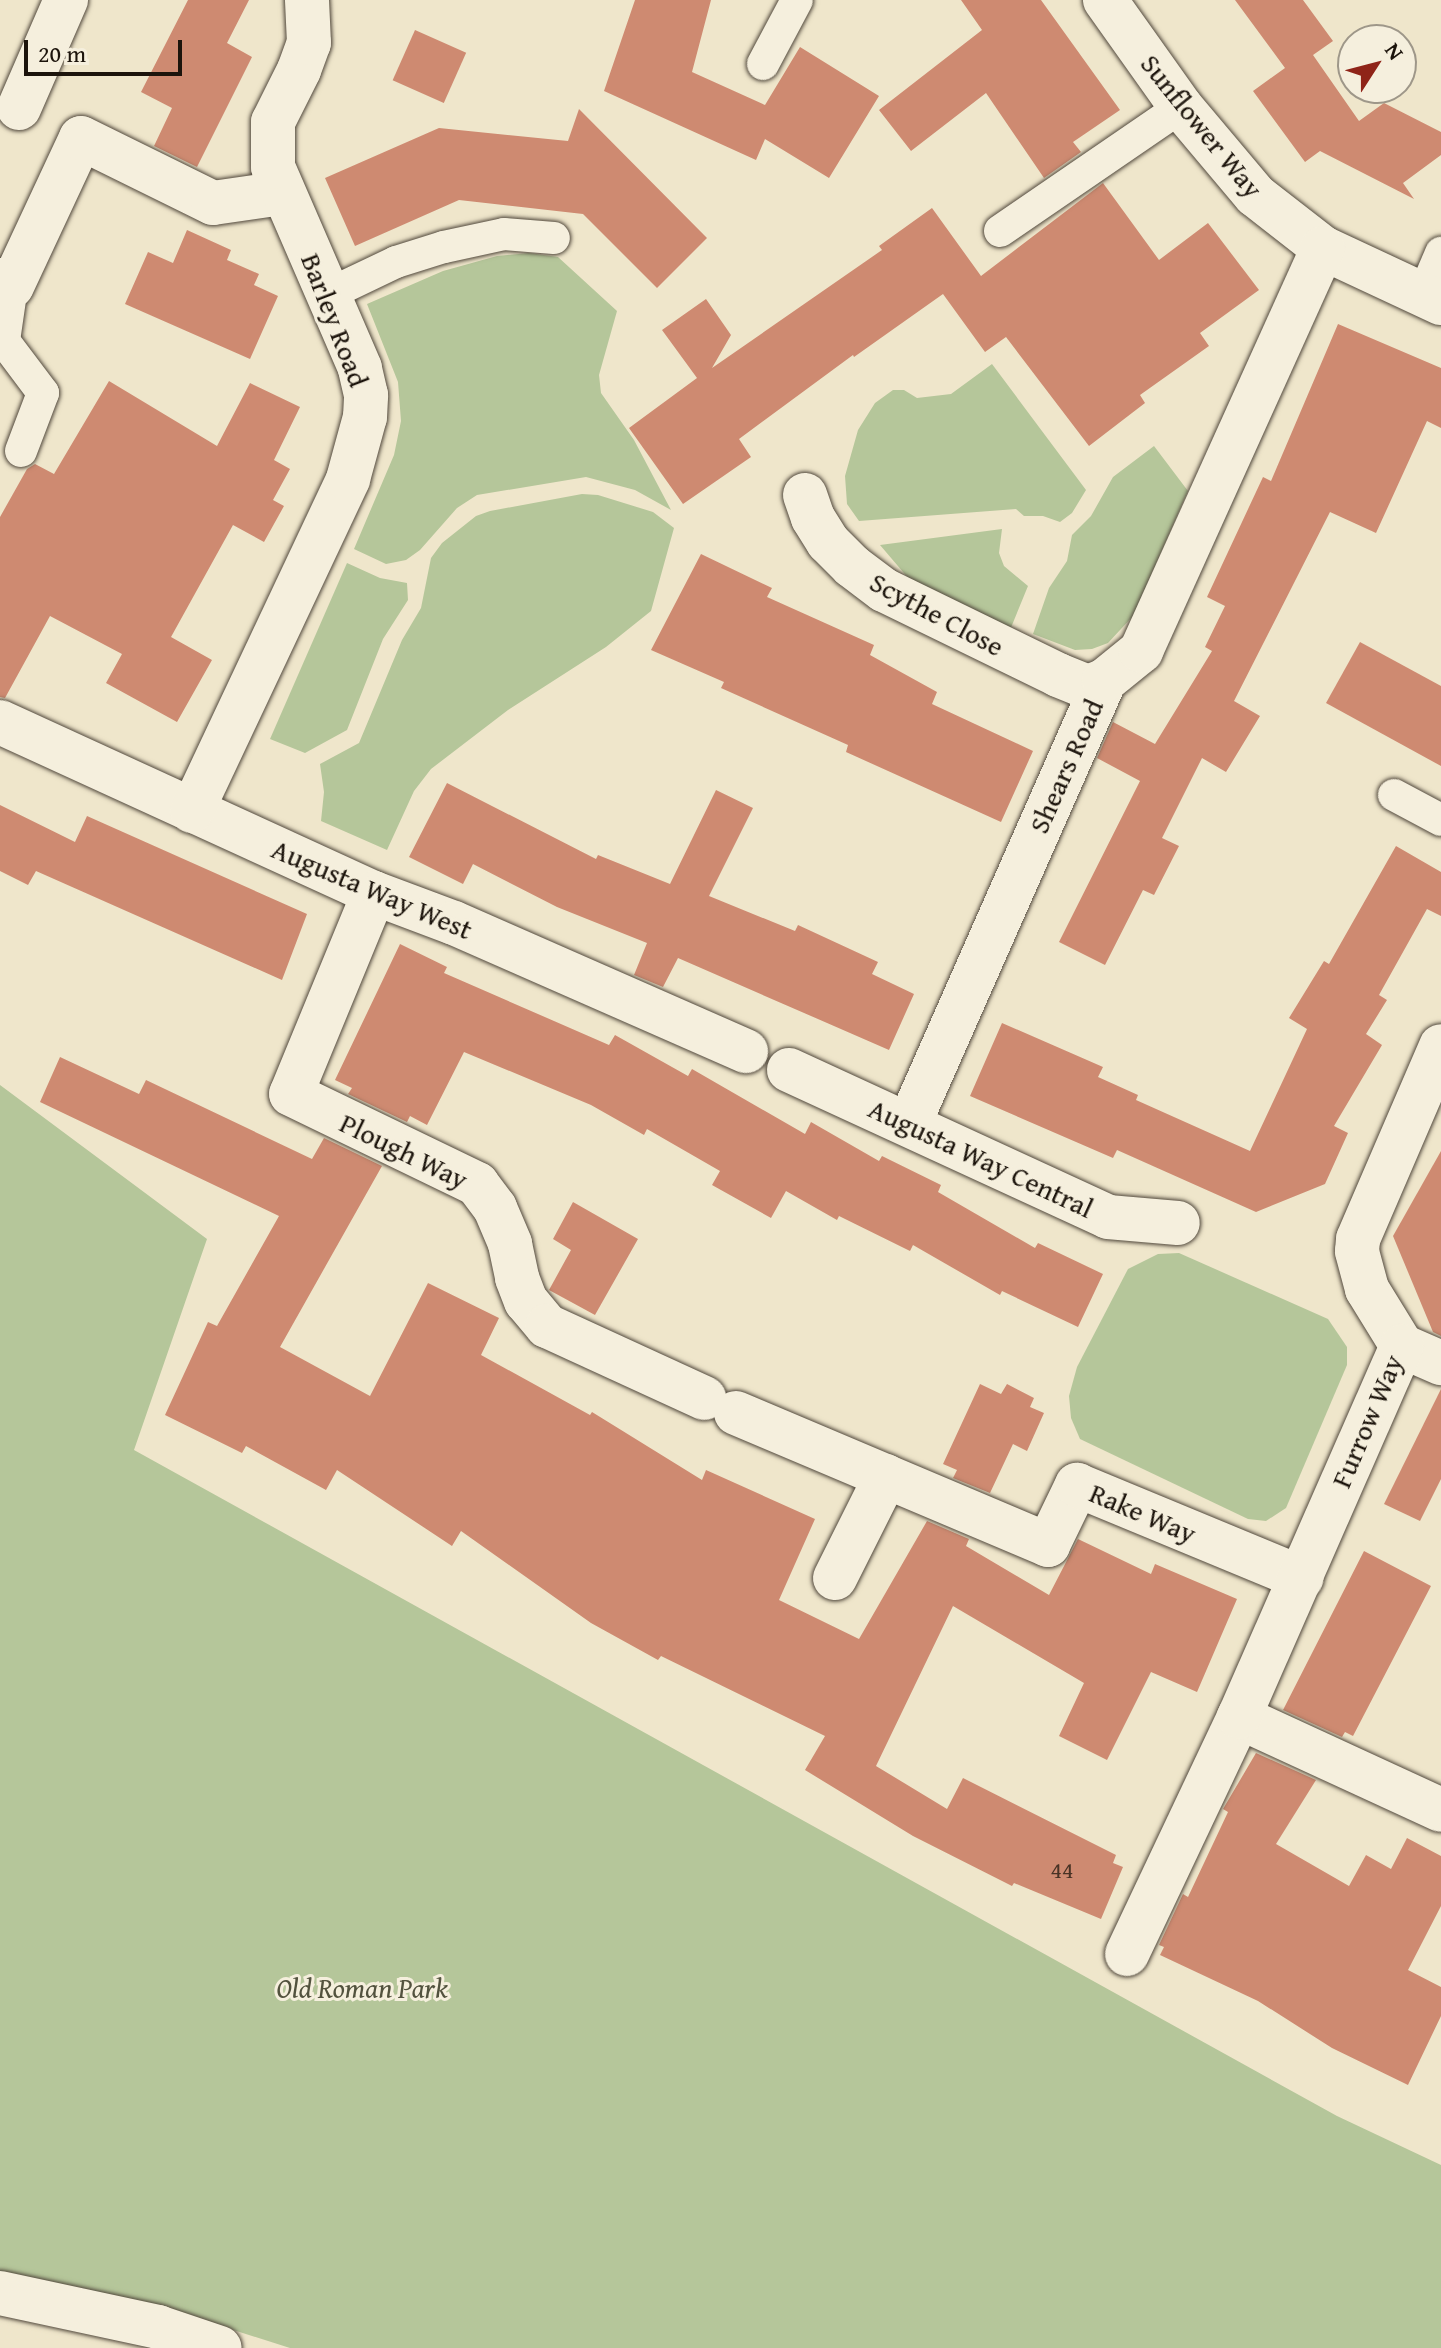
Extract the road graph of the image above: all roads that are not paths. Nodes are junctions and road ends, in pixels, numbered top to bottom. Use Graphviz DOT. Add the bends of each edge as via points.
graph roads {
  1 [pos="66,0"];
  2 [pos="307,0"];
  3 [pos="797,0"];
  4 [pos="1105,0"];
  5 [pos="763,64"];
  6 [pos="1181,107"];
  7 [pos="19,108"];
  8 [pos="282,193"];
  9 [pos="1000,231"];
  10 [pos="554,238"];
  11 [pos="1323,248"];
  12 [pos="1441,253"];
  13 [pos="6,283"];
  14 [pos="329,294"];
  15 [pos="1432,299"];
  16 [pos="21,451"];
  17 [pos="805,495"];
  18 [pos="1104,681"];
  19 [pos="0,722"];
  20 [pos="1394,795"];
  21 [pos="192,811"];
  22 [pos="1441,820"];
  23 [pos="374,893"];
  24 [pos="1441,1046"];
  25 [pos="746,1051"];
  26 [pos="789,1070"];
  27 [pos="909,1124"];
  28 [pos="1178,1223"];
  29 [pos="1402,1346"];
  30 [pos="1441,1363"];
  31 [pos="720,1405"];
  32 [pos="886,1476"];
  33 [pos="835,1578"];
  34 [pos="1301,1578"];
  35 [pos="1239,1717"];
  36 [pos="1441,1810"];
  37 [pos="1127,1954"];
  38 [pos="0,2293"];
  39 [pos="220,2348"];
  1 -- 7 [label="street"];
  2 -- 8 [label="street, Barley Road" via="309,43 273,122 273,167"];
  3 -- 5 [label="lane"];
  4 -- 6 [label="street, Sunflower Way"];
  6 -- 9 [label="lane"];
  6 -- 11 [label="street, Sunflower Way" via="1255,195"];
  8 -- 13 [label="street" via="213,203 81,138"];
  8 -- 14 [label="street, Barley Road"];
  10 -- 14 [label="lane" via="504,234 444,247 396,262"];
  11 -- 15 [label="street, Sunflower Way"];
  11 -- 18 [label="street, Shears Road" via="1141,651"];
  12 -- 15 [label="lane"];
  13 -- 16 [label="lane" via="4,341 43,393"];
  14 -- 21 [label="street, Barley Road" via="366,395 360,445 285,621"];
  17 -- 18 [label="street, Scythe Close" via="828,542 884,590 1058,675 1088,687"];
  18 -- 27 [label="street, Shears Road"];
  19 -- 21 [label="street, Augusta Way West"];
  20 -- 22 [label="lane"];
  21 -- 23 [label="street, Augusta Way West"];
  23 -- 25 [label="street, Augusta Way West"];
  23 -- 31 [label="street, Plough Way" via="288,1108 477,1184 495,1208 526,1301 547,1326"];
  24 -- 29 [label="street, Furrow Way" via="1358,1239 1367,1289"];
  26 -- 27 [label="street, Augusta Way Central"];
  27 -- 28 [label="street, Augusta Way Central" via="1108,1217"];
  29 -- 30 [label="street"];
  29 -- 34 [label="street, Furrow Way"];
  31 -- 32 [label="street, Rake Way"];
  32 -- 33 [label="street"];
  32 -- 34 [label="street, Rake Way" via="1048,1545 1077,1485"];
  34 -- 35 [label="street, Furrow Way"];
  35 -- 36 [label="street"];
  35 -- 37 [label="street, Furrow Way"];
  38 -- 39 [label="street" via="158,2327"];
}
